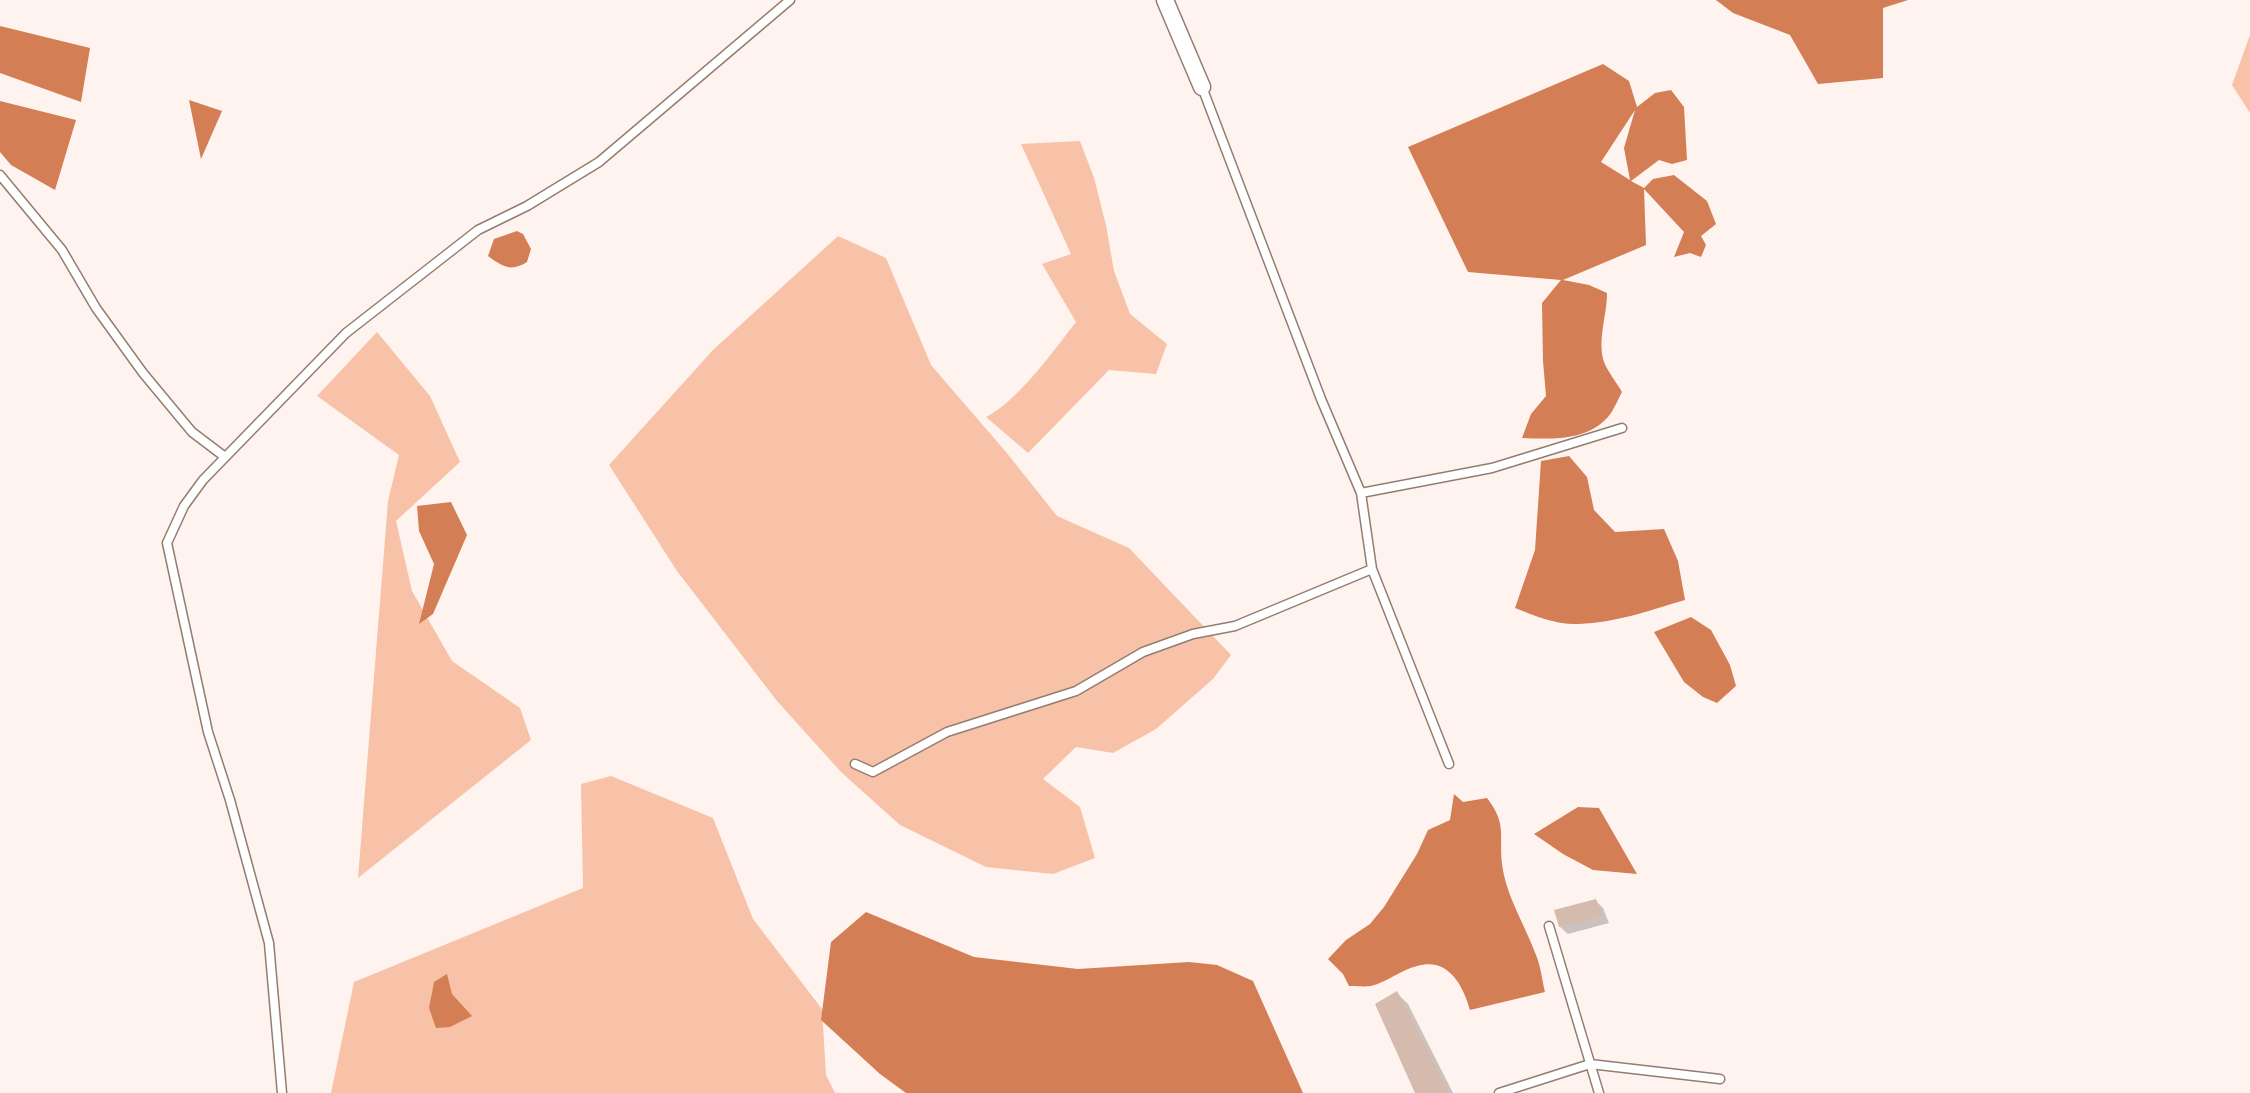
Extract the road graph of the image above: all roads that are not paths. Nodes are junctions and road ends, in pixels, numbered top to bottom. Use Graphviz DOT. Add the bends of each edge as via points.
graph roads {
  1 [pos="790,0"];
  2 [pos="1166,0"];
  3 [pos="1202,87"];
  4 [pos="0,175"];
  5 [pos="1622,428"];
  6 [pos="225,457"];
  7 [pos="1361,493"];
  8 [pos="1372,569"];
  9 [pos="855,764"];
  10 [pos="1449,764"];
  11 [pos="1549,926"];
  12 [pos="1590,1064"];
  13 [pos="1720,1079"];
  14 [pos="282,1093"];
  15 [pos="1499,1093"];
  16 [pos="1599,1093"];
  1 -- 6 [label="lane" via="599,162 478,230 346,333"];
  2 -- 3 [label="street"];
  3 -- 7 [label="lane"];
  4 -- 6 [label="lane" via="62,250 96,308 143,373 192,432"];
  5 -- 7 [label="lane" via="1492,468"];
  6 -- 14 [label="lane" via="184,506 167,543 208,732 269,943"];
  7 -- 8 [label="lane"];
  8 -- 9 [label="lane" via="1235,626 1193,634 1143,652 1076,691 947,732 873,772"];
  8 -- 10 [label="lane"];
  11 -- 12 [label="lane"];
  12 -- 13 [label="lane"];
  12 -- 15 [label="lane"];
  12 -- 16 [label="lane"];
}
